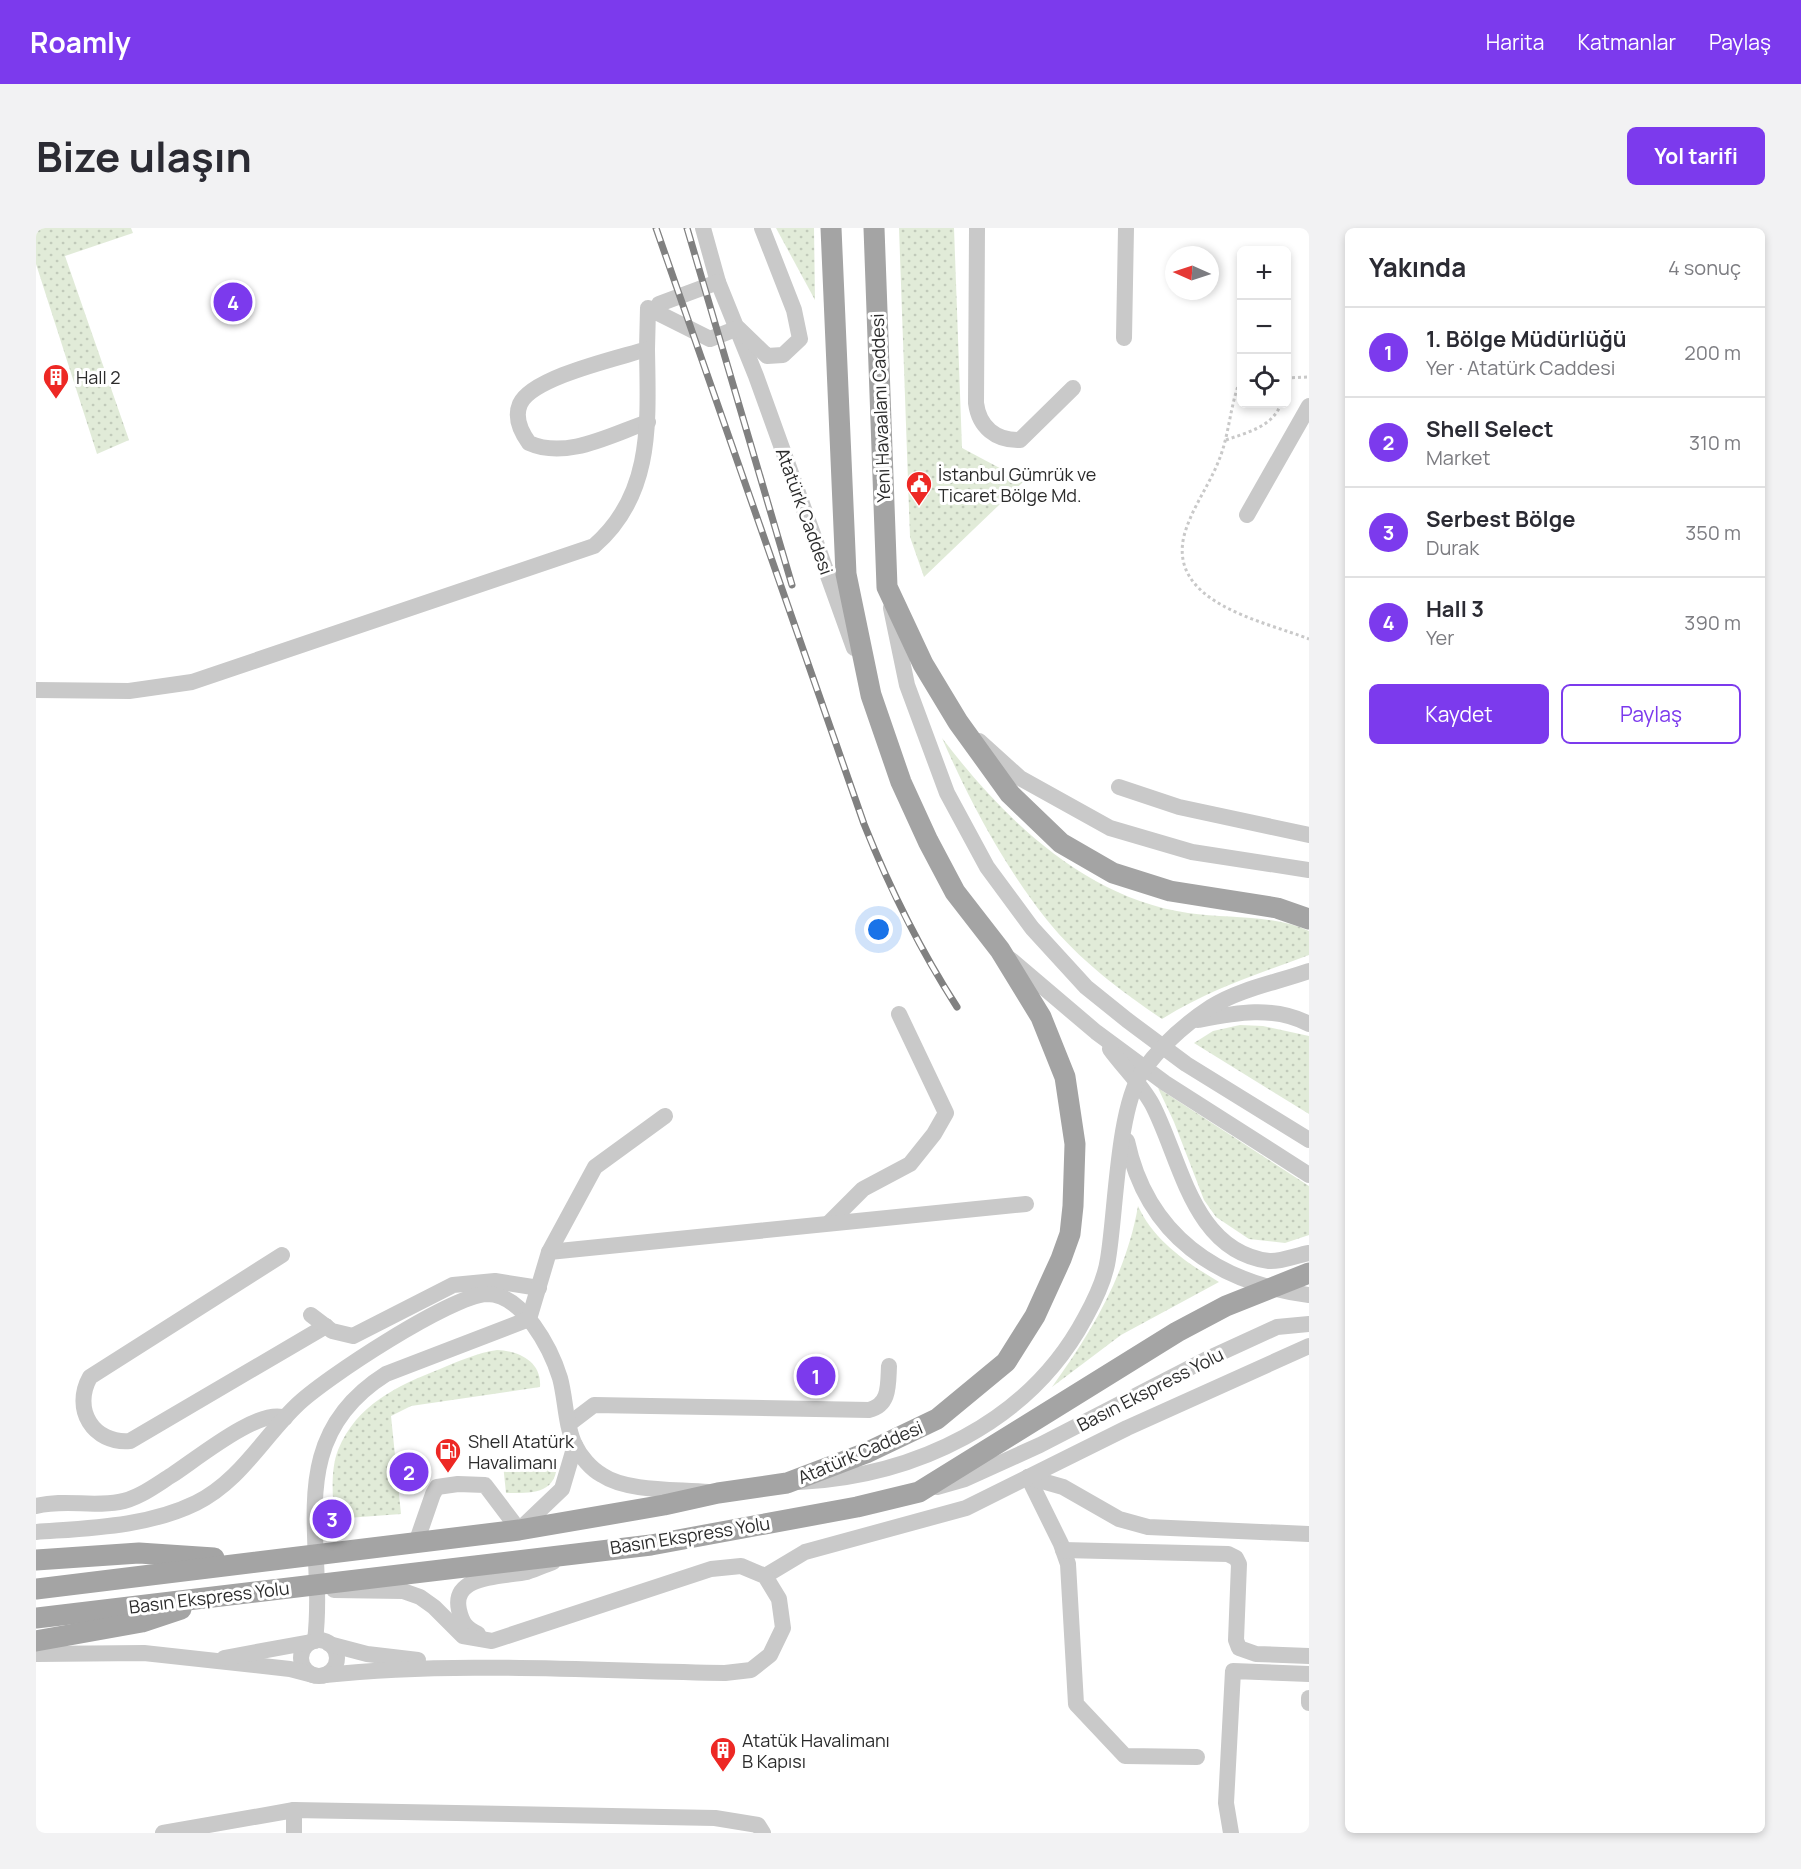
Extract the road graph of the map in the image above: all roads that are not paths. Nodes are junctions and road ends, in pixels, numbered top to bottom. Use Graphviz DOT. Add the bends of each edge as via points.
graph roads {
  1 [pos="703,228"];
  2 [pos="762,228"];
  3 [pos="831,228"];
  4 [pos="874,228"];
  5 [pos="976,228"];
  6 [pos="1126,228"];
  7 [pos="718,282"];
  8 [pos="654,306"];
  9 [pos="738,328"];
  10 [pos="1124,338"];
  11 [pos="647,349"];
  12 [pos="1073,388"];
  13 [pos="1309,406"];
  14 [pos="648,422"];
  15 [pos="1247,515"];
  16 [pos="887,587"];
  17 [pos="36,690"];
  18 [pos="871,695"];
  19 [pos="958,722"];
  20 [pos="1119,787"];
  21 [pos="1309,835"];
  22 [pos="1309,870"];
  23 [pos="1309,919"];
  24 [pos="1000,950"];
  25 [pos="1309,971"];
  26 [pos="899,1014"];
  27 [pos="1194,1021"];
  28 [pos="1309,1024"];
  29 [pos="1096,1032"];
  30 [pos="665,1116"];
  31 [pos="1124,1125"];
  32 [pos="1309,1140"];
  33 [pos="1309,1175"];
  34 [pos="1026,1204"];
  35 [pos="830,1223"];
  36 [pos="549,1252"];
  37 [pos="1309,1253"];
  38 [pos="282,1255"];
  39 [pos="1309,1273"];
  40 [pos="539,1288"];
  41 [pos="1309,1295"];
  42 [pos="310,1315"];
  43 [pos="529,1318"];
  44 [pos="1309,1324"];
  45 [pos="326,1326"];
  46 [pos="1309,1346"];
  47 [pos="889,1366"];
  48 [pos="285,1418"];
  49 [pos="569,1424"];
  50 [pos="575,1445"];
  51 [pos="1028,1477"];
  52 [pos="787,1483"];
  53 [pos="718,1492"];
  54 [pos="919,1492"];
  55 [pos="69,1501"];
  56 [pos="36,1506"];
  57 [pos="73,1529"];
  58 [pos="519,1530"];
  59 [pos="36,1532"];
  60 [pos="1309,1534"];
  61 [pos="416,1543"];
  62 [pos="1063,1550"];
  63 [pos="588,1551"];
  64 [pos="36,1560"];
  65 [pos="260,1562"];
  66 [pos="765,1576"];
  67 [pos="285,1588"];
  68 [pos="36,1589"];
  69 [pos="200,1598"];
  70 [pos="36,1618"];
  71 [pos="36,1641"];
  72 [pos="492,1641"];
  73 [pos="320,1642"];
  74 [pos="36,1654"];
  75 [pos="1309,1656"];
  76 [pos="215,1660"];
  77 [pos="450,1668"];
  78 [pos="1309,1674"];
  79 [pos="319,1675"];
  80 [pos="1197,1757"];
  81 [pos="294,1810"];
  82 [pos="164,1833"];
  83 [pos="294,1833"];
  84 [pos="763,1833"];
  85 [pos="1231,1833"];
  1 -- 7 [label="street, Atatürk Caddesi"];
  2 -- 9 [label="street, Atatürk Caddesi" via="794,310 800,339 783,355 767,356"];
  3 -- 18 [label="main road, Atatürk Caddesi" via="846,574"];
  4 -- 16 [label="main road, Yeni Havaalanı Caddesi"];
  5 -- 12 [label="street" via="976,403 984,426 996,436 1020,440"];
  6 -- 10 [label="street"];
  7 -- 8 [label="street"];
  7 -- 9 [label="street, Atatürk Caddesi"];
  8 -- 9 [label="street" via="710,339"];
  8 -- 11 [label="street"];
  9 -- 18 [label="street, Atatürk Caddesi"];
  11 -- 14 [label="street"];
  11 -- 14 [label="street" via="546,382 520,404 518,419 530,443 554,449 572,448"];
  13 -- 15 [label="street"];
  14 -- 17 [label="street" via="642,467 631,498 622,516 594,546 192,682 129,691"];
  16 -- 19 [label="main road" via="923,664"];
  16 -- 32 [label="street" via="907,685 947,793 987,867 1032,928 1086,987 1127,1020 1186,1064"];
  18 -- 24 [label="main road, Atatürk Caddesi" via="901,782 928,841 955,892"];
  19 -- 22 [label="street" via="1020,778 1110,828 1192,852"];
  19 -- 23 [label="main road" via="1010,794 1060,843 1113,873 1170,891 1277,908"];
  20 -- 21 [label="street" via="1179,807"];
  24 -- 29 [label="street"];
  24 -- 52 [label="main road, Atatürk Caddesi" via="1041,1017 1065,1077 1075,1144 1070,1234 1061,1259 1035,1316 1006,1362 937,1419 866,1453"];
  25 -- 27 [label="street" via="1234,996 1211,1006"];
  26 -- 35 [label="street" via="946,1113 910,1164 863,1189"];
  27 -- 28 [label="street" via="1255,1012 1277,1013"];
  27 -- 31 [label="street" via="1168,1042 1140,1075"];
  29 -- 33 [label="street" via="1165,1083"];
  29 -- 37 [label="street" via="1151,1102 1188,1192 1205,1222 1235,1250 1270,1261"];
  30 -- 36 [label="street" via="595,1167"];
  31 -- 41 [label="street" via="1132,1165 1143,1190 1155,1213 1175,1235 1195,1252 1250,1282"];
  31 -- 52 [label="street" via="1108,1262 1097,1296 1062,1357 1014,1405 954,1442 912,1462 861,1477"];
  34 -- 35 [label="street"];
  35 -- 36 [label="street"];
  36 -- 40 [label="street"];
  38 -- 45 [label="street" via="90,1377 83,1393 87,1419 105,1437 130,1441"];
  39 -- 54 [label="main road" via="1226,1306 1177,1332"];
  40 -- 43 [label="street"];
  40 -- 45 [label="street" via="495,1281 453,1284 361,1334 345,1336"];
  42 -- 45 [label="street"];
  43 -- 48 [label="street" via="513,1304 488,1294 448,1305 333,1376"];
  43 -- 49 [label="street" via="552,1355"];
  43 -- 73 [label="street" via="414,1361 366,1386 351,1401 326,1442 316,1476 313,1513"];
  44 -- 54 [label="street, Basın Ekspress Yolu" via="1277,1327 1040,1445 965,1479"];
  46 -- 51 [label="street"];
  47 -- 49 [label="street" via="885,1400 878,1408 868,1410 594,1405"];
  48 -- 55 [label="street" via="269,1416 242,1428 131,1499 100,1504"];
  48 -- 57 [label="street" via="227,1483 195,1503 130,1524"];
  49 -- 50 [label="street"];
  50 -- 53 [label="street" via="588,1463 615,1483"];
  50 -- 58 [label="street" via="562,1489"];
  51 -- 60 [label="street" via="1063,1488 1119,1519 1148,1527"];
  51 -- 62 [label="street"];
  51 -- 66 [label="street" via="966,1508 805,1552"];
  52 -- 53 [label="main road, Atatürk Caddesi"];
  53 -- 58 [label="main road, Basın Ekspress Yolu"];
  54 -- 63 [label="main road, Basın Ekspress Yolu" via="662,1543"];
  55 -- 56 [label="street"];
  55 -- 57 [label="street"];
  57 -- 59 [label="street"];
  58 -- 61 [label="main road, Basın Ekspress Yolu"];
  58 -- 61 [label="street" via="485,1485 447,1485 436,1487"];
  61 -- 65 [label="main road, Basın Ekspress Yolu"];
  62 -- 75 [label="street" via="1228,1554 1239,1564 1239,1648 1245,1653"];
  62 -- 80 [label="street" via="1068,1563 1076,1704 1125,1756"];
  63 -- 67 [label="main road, Basın Ekspress Yolu"];
  63 -- 72 [label="street" via="527,1571 472,1582 462,1589 457,1602 465,1627"];
  64 -- 65 [label="main road" via="140,1553"];
  65 -- 68 [label="main road, Basın Ekspress Yolu"];
  66 -- 72 [label="street" via="741,1566 711,1569"];
  66 -- 77 [label="street" via="779,1599 783,1628 770,1655 751,1670 725,1673"];
  67 -- 69 [label="main road, Basın Ekspress Yolu"];
  67 -- 72 [label="street" via="403,1591 434,1607 463,1636"];
  69 -- 70 [label="main road, Basın Ekspress Yolu"];
  69 -- 71 [label="main road" via="177,1612 142,1622"];
  73 -- 76 [label="street"];
  73 -- 77 [label="street"];
  73 -- 79 [label="street" via="304,1649 302,1659 305,1669"];
  73 -- 79 [label="street" via="334,1648 337,1660 331,1672"];
  74 -- 76 [label="street" via="144,1653"];
  76 -- 79 [label="street"];
  77 -- 79 [label="street"];
  78 -- 85 [label="street" via="1233,1671 1226,1803"];
  81 -- 82 [label="street"];
  81 -- 83 [label="street"];
  81 -- 84 [label="street" via="715,1818 758,1825"];
}
